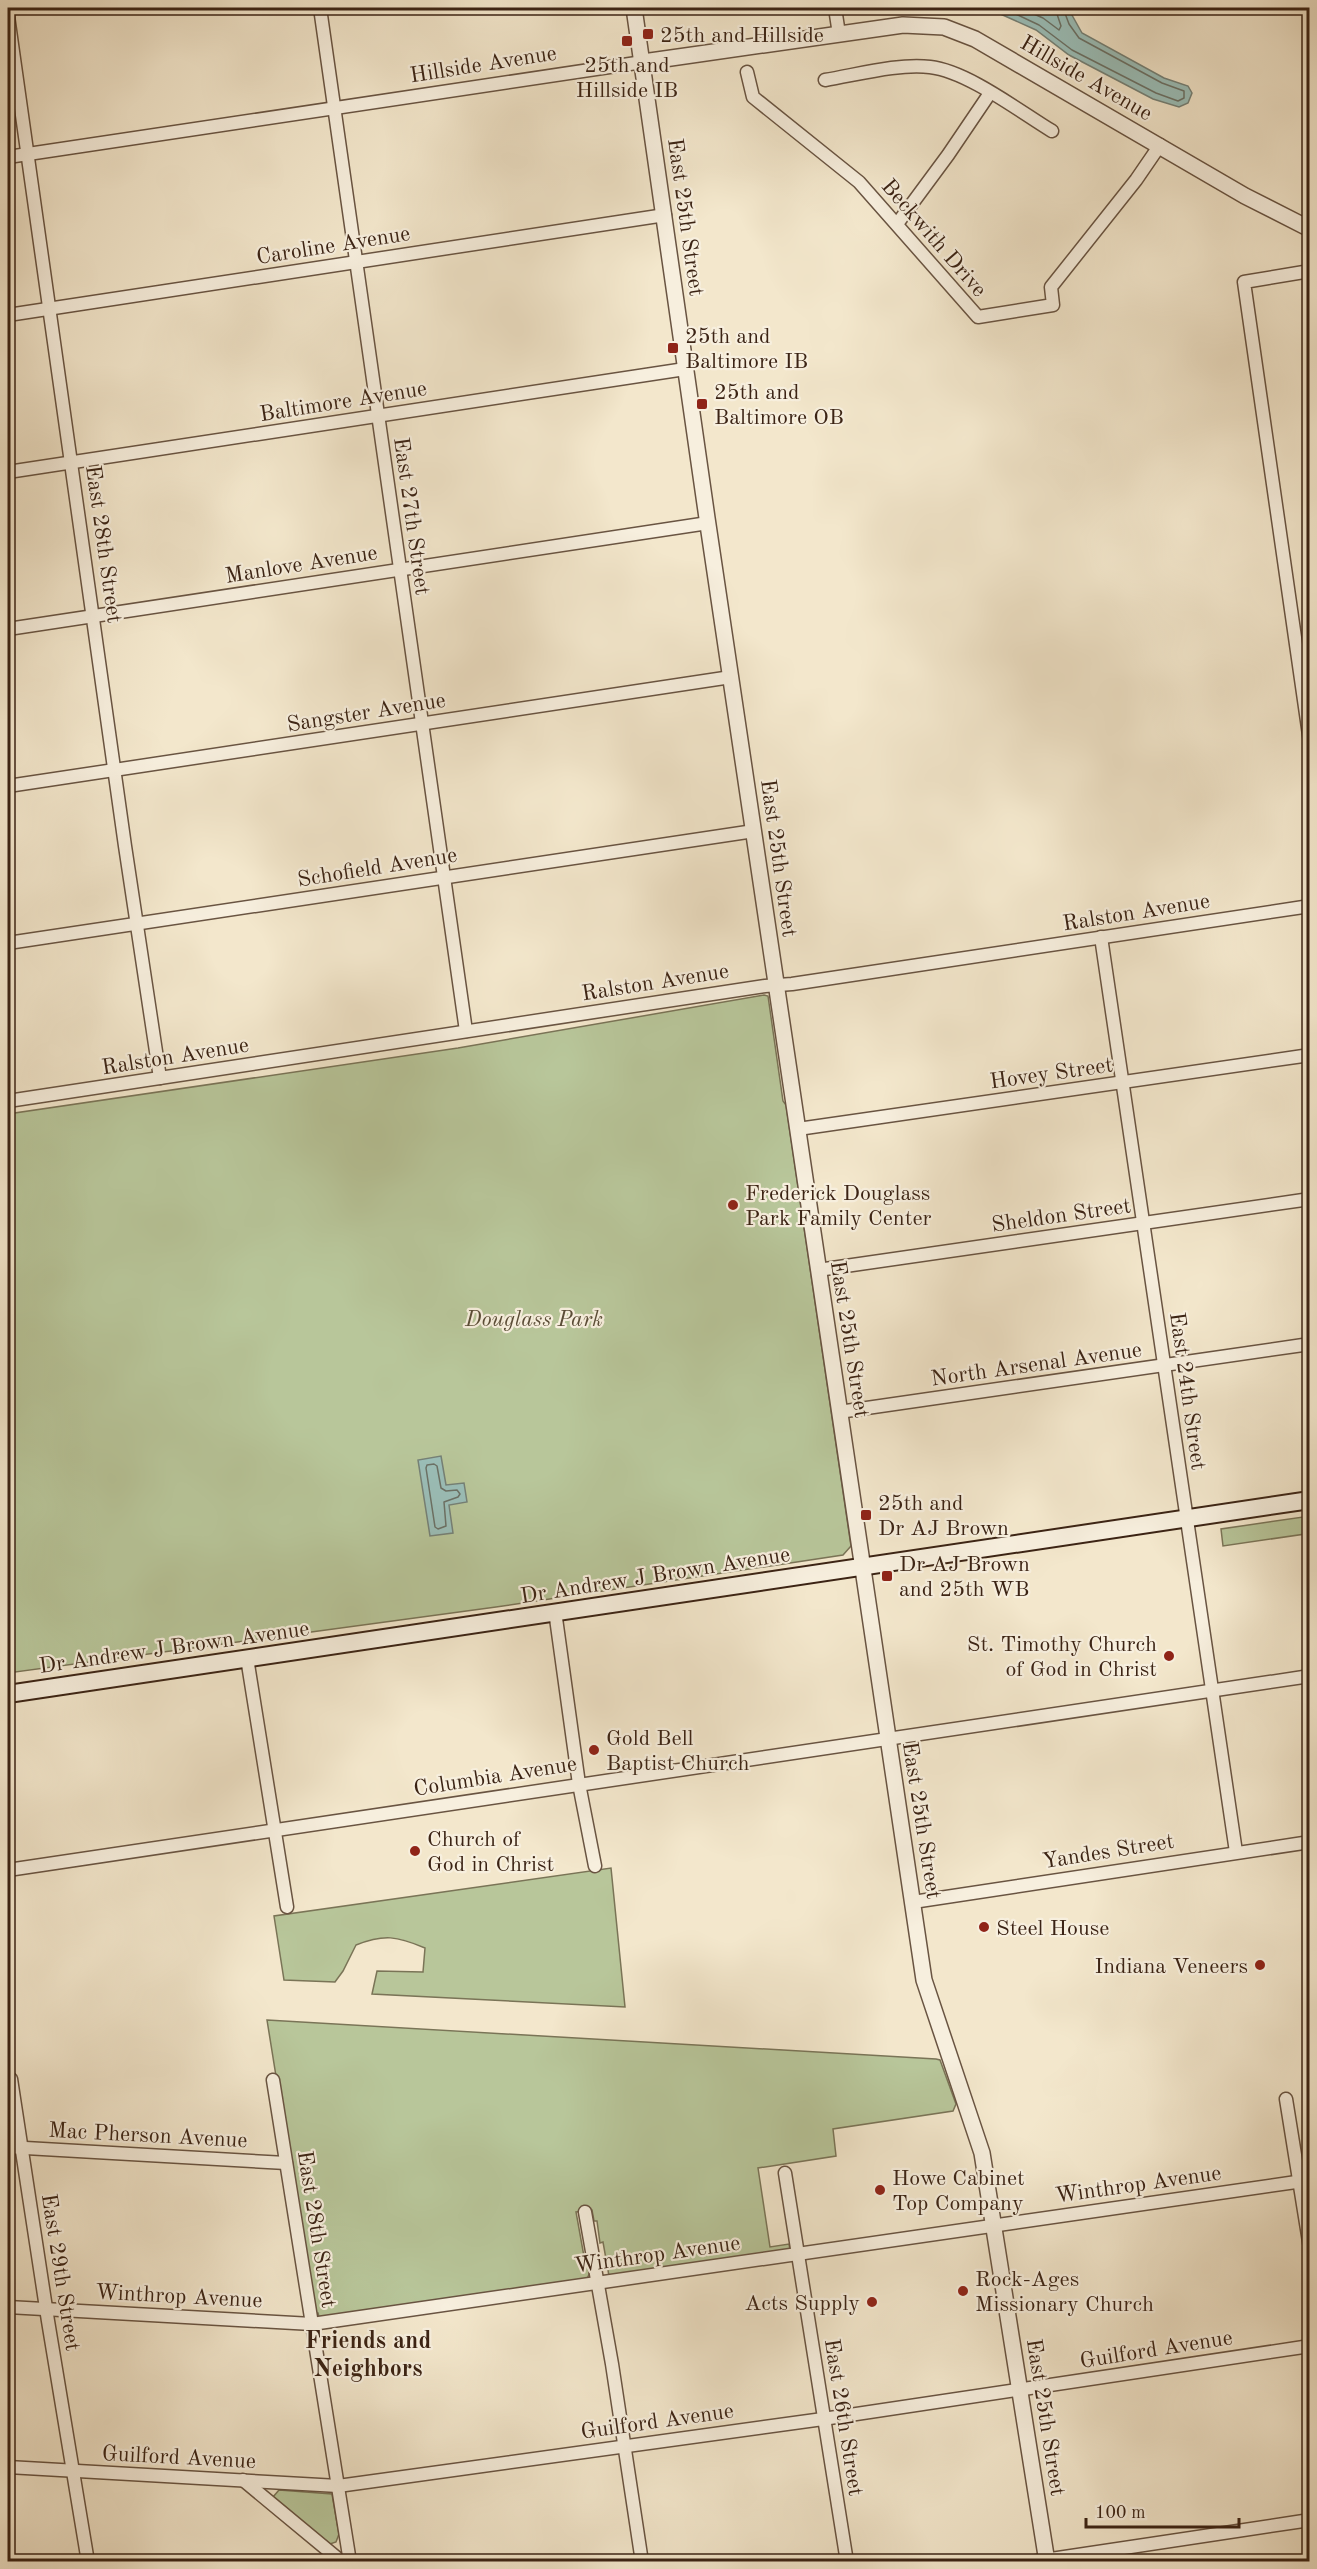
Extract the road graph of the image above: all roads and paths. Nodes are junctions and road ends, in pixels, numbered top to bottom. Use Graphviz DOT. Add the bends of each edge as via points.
graph roads {
  1 [pos="320,8"];
  2 [pos="634,8"];
  3 [pos="835,8"];
  4 [pos="8,16"];
  5 [pos="839,34"];
  6 [pos="643,62"];
  7 [pos="747,72"];
  8 [pos="825,80"];
  9 [pos="990,93"];
  10 [pos="334,108"];
  11 [pos="1052,131"];
  12 [pos="1160,145"];
  13 [pos="27,154"];
  14 [pos="8,157"];
  15 [pos="665,215"];
  16 [pos="897,224"];
  17 [pos="1310,229"];
  18 [pos="357,262"];
  19 [pos="1310,272"];
  20 [pos="50,308"];
  21 [pos="8,315"];
  22 [pos="685,369"];
  23 [pos="377,416"];
  24 [pos="72,462"];
  25 [pos="8,472"];
  26 [pos="708,524"];
  27 [pos="400,570"];
  28 [pos="94,616"];
  29 [pos="8,629"];
  30 [pos="731,677"];
  31 [pos="422,723"];
  32 [pos="1310,742"];
  33 [pos="114,770"];
  34 [pos="8,786"];
  35 [pos="754,831"];
  36 [pos="444,877"];
  37 [pos="1310,906"];
  38 [pos="136,924"];
  39 [pos="1101,937"];
  40 [pos="8,943"];
  41 [pos="776,985"];
  42 [pos="466,1031"];
  43 [pos="1310,1055"];
  44 [pos="160,1078"];
  45 [pos="1122,1083"];
  46 [pos="8,1101"];
  47 [pos="798,1129"];
  48 [pos="1310,1199"];
  49 [pos="1143,1224"];
  50 [pos="818,1270"];
  51 [pos="1310,1344"];
  52 [pos="1164,1365"];
  53 [pos="839,1412"];
  54 [pos="1310,1500"];
  55 [pos="1187,1518"];
  56 [pos="862,1565"];
  57 [pos="555,1611"];
  58 [pos="248,1658"];
  59 [pos="1310,1676"];
  60 [pos="1212,1690"];
  61 [pos="8,1694"];
  62 [pos="887,1738"];
  63 [pos="579,1784"];
  64 [pos="274,1830"];
  65 [pos="1310,1842"];
  66 [pos="1236,1852"];
  67 [pos="595,1866"];
  68 [pos="8,1870"];
  69 [pos="913,1902"];
  70 [pos="287,1907"];
  71 [pos="11,2079"];
  72 [pos="273,2080"];
  73 [pos="1286,2099"];
  74 [pos="8,2147"];
  75 [pos="21,2148"];
  76 [pos="286,2163"];
  77 [pos="785,2173"];
  78 [pos="1304,2180"];
  79 [pos="585,2212"];
  80 [pos="994,2225"];
  81 [pos="1310,2248"];
  82 [pos="798,2255"];
  83 [pos="598,2283"];
  84 [pos="8,2307"];
  85 [pos="46,2309"];
  86 [pos="312,2324"];
  87 [pos="1310,2346"];
  88 [pos="1020,2390"];
  89 [pos="823,2419"];
  90 [pos="624,2446"];
  91 [pos="8,2467"];
  92 [pos="73,2471"];
  93 [pos="243,2480"];
  94 [pos="338,2486"];
  95 [pos="1310,2520"];
  96 [pos="1047,2560"];
  97 [pos="88,2562"];
  98 [pos="342,2562"];
  99 [pos="350,2562"];
  100 [pos="642,2562"];
  101 [pos="847,2562"];
  102 [pos="1031,2562"];
  1 -- 10 [label="street, East 27th Street"];
  2 -- 6 [label="street, East 25th Street"];
  3 -- 5 [label="street"];
  4 -- 13 [label="street, East 28th Street"];
  5 -- 6 [label="street, Hillside Avenue"];
  5 -- 12 [label="street, Hillside Avenue" via="914,24 958,31"];
  6 -- 10 [label="street, Hillside Avenue"];
  6 -- 15 [label="street, East 25th Street"];
  7 -- 16 [label="street, Beckwith Drive" via="753,97 859,182"];
  8 -- 9 [label="street" via="928,66 951,72"];
  9 -- 11 [label="street"];
  9 -- 16 [label="street"];
  10 -- 13 [label="street, Hillside Avenue"];
  10 -- 18 [label="street, East 27th Street"];
  12 -- 16 [label="street, Beckwith Drive" via="1051,286 1053,305 978,317"];
  12 -- 17 [label="street, Hillside Avenue"];
  13 -- 14 [label="street, Hillside Avenue"];
  13 -- 20 [label="street, East 28th Street"];
  15 -- 18 [label="street, Caroline Avenue"];
  15 -- 22 [label="street, East 25th Street"];
  18 -- 20 [label="street, Caroline Avenue"];
  18 -- 23 [label="street, East 27th Street"];
  19 -- 32 [label="street" via="1244,282"];
  20 -- 21 [label="street, Caroline Avenue"];
  20 -- 24 [label="street, East 28th Street"];
  22 -- 23 [label="street, Baltimore Avenue"];
  22 -- 26 [label="street, East 25th Street"];
  23 -- 24 [label="street, Baltimore Avenue"];
  23 -- 27 [label="street, East 27th Street"];
  24 -- 25 [label="street, Baltimore Avenue"];
  24 -- 28 [label="street, East 28th Street"];
  26 -- 27 [label="street, Manlove Avenue"];
  26 -- 30 [label="street, East 25th Street"];
  27 -- 28 [label="street, Manlove Avenue"];
  27 -- 31 [label="street, East 27th Street"];
  28 -- 29 [label="street, Manlove Avenue"];
  28 -- 33 [label="street, East 28th Street"];
  30 -- 31 [label="street, Sangster Avenue"];
  30 -- 35 [label="street, East 25th Street"];
  31 -- 33 [label="street, Sangster Avenue"];
  31 -- 36 [label="street, East 27th Street"];
  33 -- 34 [label="street, Sangster Avenue"];
  33 -- 38 [label="street, East 28th Street"];
  35 -- 36 [label="street, Schofield Avenue"];
  35 -- 41 [label="street, East 25th Street"];
  36 -- 38 [label="street, Schofield Avenue"];
  36 -- 42 [label="street, East 27th Street"];
  37 -- 39 [label="street, Ralston Avenue"];
  38 -- 40 [label="street, Schofield Avenue"];
  38 -- 44 [label="street, East 28th Street"];
  39 -- 41 [label="street, Ralston Avenue"];
  39 -- 45 [label="street, East 24th Street"];
  41 -- 42 [label="street, Ralston Avenue"];
  41 -- 47 [label="street, East 25th Street"];
  42 -- 44 [label="street, Ralston Avenue"];
  43 -- 45 [label="street, Hovey Street"];
  44 -- 46 [label="street, Ralston Avenue"];
  45 -- 47 [label="street, Hovey Street"];
  45 -- 49 [label="street, East 24th Street"];
  47 -- 50 [label="street, East 25th Street"];
  48 -- 49 [label="street, Sheldon Street"];
  49 -- 50 [label="street, Sheldon Street"];
  49 -- 52 [label="street, East 24th Street"];
  50 -- 53 [label="street, East 25th Street"];
  51 -- 52 [label="street, North Arsenal Avenue"];
  52 -- 53 [label="street, North Arsenal Avenue"];
  52 -- 55 [label="street, East 24th Street"];
  53 -- 56 [label="street, East 25th Street"];
  54 -- 55 [label="main road, Dr Andrew J Brown Avenue"];
  55 -- 56 [label="main road, Dr Andrew J Brown Avenue"];
  55 -- 60 [label="street, East 24th Street"];
  56 -- 57 [label="main road, Dr Andrew J Brown Avenue"];
  56 -- 62 [label="street, East 25th Street"];
  57 -- 58 [label="main road, Dr Andrew J Brown Avenue"];
  57 -- 63 [label="street"];
  58 -- 61 [label="main road, Dr Andrew J Brown Avenue"];
  58 -- 64 [label="street"];
  59 -- 60 [label="street, Columbia Avenue"];
  60 -- 62 [label="street, Columbia Avenue"];
  60 -- 66 [label="street, East 24th Street"];
  62 -- 63 [label="street, Columbia Avenue"];
  62 -- 69 [label="street, East 25th Street"];
  63 -- 64 [label="street, Columbia Avenue"];
  63 -- 67 [label="street"];
  64 -- 68 [label="street, Columbia Avenue"];
  64 -- 70 [label="street"];
  65 -- 66 [label="street, Yandes Street"];
  66 -- 69 [label="street, Yandes Street"];
  69 -- 80 [label="street, East 25th Street" via="924,1980 981,2144"];
  71 -- 75 [label="street, East 29th Street"];
  72 -- 76 [label="street, East 28th Street"];
  73 -- 78 [label="street"];
  74 -- 75 [label="street, Mac Pherson Avenue"];
  75 -- 76 [label="street, Mac Pherson Avenue"];
  75 -- 85 [label="street, East 29th Street"];
  76 -- 86 [label="street, East 28th Street"];
  77 -- 82 [label="street, East 26th Street"];
  78 -- 80 [label="street, Winthrop Avenue"];
  78 -- 81 [label="street"];
  79 -- 83 [label="street"];
  80 -- 82 [label="street, Winthrop Avenue"];
  80 -- 88 [label="street, East 25th Street"];
  82 -- 83 [label="street, Winthrop Avenue"];
  82 -- 89 [label="street, East 26th Street"];
  83 -- 86 [label="street, Winthrop Avenue"];
  83 -- 90 [label="street"];
  84 -- 85 [label="street, Winthrop Avenue"];
  85 -- 86 [label="street, Winthrop Avenue"];
  85 -- 92 [label="street, East 29th Street"];
  86 -- 94 [label="street, East 28th Street"];
  87 -- 88 [label="street, Guilford Avenue"];
  88 -- 89 [label="street, Guilford Avenue"];
  88 -- 96 [label="street, East 25th Street"];
  89 -- 90 [label="street, Guilford Avenue"];
  89 -- 101 [label="street, East 26th Street"];
  90 -- 94 [label="street, Guilford Avenue"];
  90 -- 100 [label="street"];
  91 -- 92 [label="street, Guilford Avenue"];
  92 -- 93 [label="street, Guilford Avenue"];
  92 -- 97 [label="street, East 29th Street"];
  93 -- 94 [label="street, Guilford Avenue"];
  93 -- 98 [label="street"];
  94 -- 99 [label="street, East 28th Street"];
  95 -- 96 [label="street"];
  96 -- 102 [label="street"];
}
